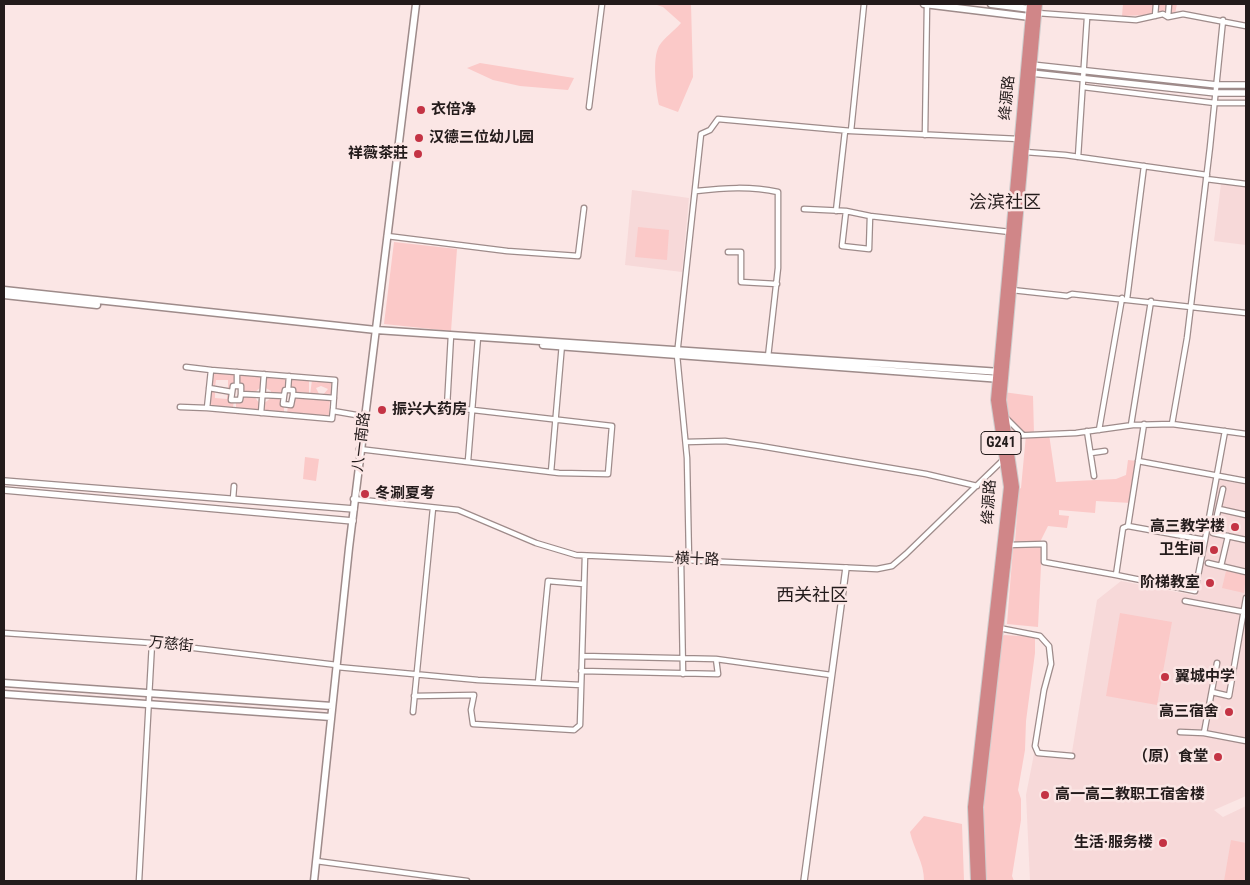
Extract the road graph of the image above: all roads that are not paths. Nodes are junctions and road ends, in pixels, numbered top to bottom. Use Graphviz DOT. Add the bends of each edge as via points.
graph roads {
  1 [pos="414,4"];
  2 [pos="602,4"];
  3 [pos="864,4"];
  4 [pos="926,4"];
  5 [pos="991,4"];
  6 [pos="1038,4"];
  7 [pos="1156,4"];
  8 [pos="1169,4"];
  9 [pos="1032,10"];
  10 [pos="1155,16"];
  11 [pos="1087,18"];
  12 [pos="1168,18"];
  13 [pos="1222,20"];
  14 [pos="1246,26"];
  15 [pos="1032,69"];
  16 [pos="1084,72"];
  17 [pos="1084,79"];
  18 [pos="1217,85"];
  19 [pos="1246,85"];
  20 [pos="1083,87"];
  21 [pos="1216,93"];
  22 [pos="1246,93"];
  23 [pos="1215,103"];
  24 [pos="1246,103"];
  25 [pos="589,107"];
  26 [pos="845,131"];
  27 [pos="851,131"];
  28 [pos="925,135"];
  29 [pos="1019,138"];
  30 [pos="1025,152"];
  31 [pos="1078,157"];
  32 [pos="1144,166"];
  33 [pos="1206,177"];
  34 [pos="1246,184"];
  35 [pos="696,191"];
  36 [pos="584,208"];
  37 [pos="804,209"];
  38 [pos="836,211"];
  39 [pos="846,211"];
  40 [pos="870,216"];
  41 [pos="1010,232"];
  42 [pos="386,236"];
  43 [pos="728,252"];
  44 [pos="777,284"];
  45 [pos="4,290"];
  46 [pos="1012,290"];
  47 [pos="4,295"];
  48 [pos="1125,298"];
  49 [pos="1151,301"];
  50 [pos="1190,306"];
  51 [pos="1246,313"];
  52 [pos="375,331"];
  53 [pos="451,337"];
  54 [pos="478,339"];
  55 [pos="562,345"];
  56 [pos="678,353"];
  57 [pos="768,359"];
  58 [pos="186,367"];
  59 [pos="211,370"];
  60 [pos="237,372"];
  61 [pos="264,374"];
  62 [pos="289,376"];
  63 [pos="1001,376"];
  64 [pos="237,386"];
  65 [pos="209,388"];
  66 [pos="288,390"];
  67 [pos="232,392"];
  68 [pos="241,394"];
  69 [pos="262,395"];
  70 [pos="293,395"];
  71 [pos="284,396"];
  72 [pos="334,398"];
  73 [pos="235,400"];
  74 [pos="287,405"];
  75 [pos="180,407"];
  76 [pos="207,408"];
  77 [pos="333,409"];
  78 [pos="234,410"];
  79 [pos="472,410"];
  80 [pos="261,413"];
  81 [pos="286,415"];
  82 [pos="364,416"];
  83 [pos="1005,417"];
  84 [pos="556,419"];
  85 [pos="1144,424"];
  86 [pos="1172,424"];
  87 [pos="1131,425"];
  88 [pos="1099,430"];
  89 [pos="1087,431"];
  90 [pos="1225,431"];
  91 [pos="1246,434"];
  92 [pos="1023,435"];
  93 [pos="1008,436"];
  94 [pos="686,442"];
  95 [pos="360,449"];
  96 [pos="1105,450"];
  97 [pos="1091,453"];
  98 [pos="1004,459"];
  99 [pos="468,461"];
  100 [pos="1138,461"];
  101 [pos="551,472"];
  102 [pos="1218,475"];
  103 [pos="1094,476"];
  104 [pos="4,481"];
  105 [pos="1246,481"];
  106 [pos="234,486"];
  107 [pos="977,486"];
  108 [pos="1223,488"];
  109 [pos="4,490"];
  110 [pos="233,499"];
  111 [pos="354,499"];
  112 [pos="433,508"];
  113 [pos="353,509"];
  114 [pos="1219,509"];
  115 [pos="1246,515"];
  116 [pos="351,521"];
  117 [pos="1128,526"];
  118 [pos="1228,536"];
  119 [pos="1205,540"];
  120 [pos="1246,540"];
  121 [pos="1008,545"];
  122 [pos="585,556"];
  123 [pos="682,559"];
  124 [pos="689,560"];
  125 [pos="1208,563"];
  126 [pos="1221,566"];
  127 [pos="846,568"];
  128 [pos="1246,572"];
  129 [pos="1116,575"];
  130 [pos="584,584"];
  131 [pos="1246,598"];
  132 [pos="1185,602"];
  133 [pos="1244,612"];
  134 [pos="999,628"];
  135 [pos="4,633"];
  136 [pos="152,642"];
  137 [pos="582,656"];
  138 [pos="682,658"];
  139 [pos="716,659"];
  140 [pos="1217,663"];
  141 [pos="336,666"];
  142 [pos="581,671"];
  143 [pos="683,674"];
  144 [pos="417,675"];
  145 [pos="831,675"];
  146 [pos="4,683"];
  147 [pos="538,683"];
  148 [pos="581,685"];
  149 [pos="1212,692"];
  150 [pos="149,693"];
  151 [pos="4,694"];
  152 [pos="414,696"];
  153 [pos="148,704"];
  154 [pos="331,706"];
  155 [pos="413,712"];
  156 [pos="330,717"];
  157 [pos="1180,732"];
  158 [pos="1204,733"];
  159 [pos="1246,741"];
  160 [pos="1072,756"];
  161 [pos="316,861"];
  162 [pos="139,881"];
  163 [pos="312,881"];
  164 [pos="466,881"];
  165 [pos="804,881"];
  166 [pos="975,881"];
  167 [pos="982,881"];
  1 -- 42 [label="main road, 八一南路"];
  2 -- 25 [label="street"];
  3 -- 27 [label="street"];
  4 -- 9 [label="main road"];
  4 -- 28 [label="street"];
  5 -- 9 [label="main road"];
  6 -- 9 [label="highway, 绛源路 / G241"];
  7 -- 10 [label="street"];
  8 -- 12 [label="street"];
  9 -- 11 [label="street"];
  9 -- 15 [label="highway, 绛源路 / G241"];
  9 -- 29 [label="highway, 绛源路 / G241"];
  10 -- 11 [label="street" via="1136,20"];
  10 -- 12 [label="street" via="1163,14"];
  11 -- 16 [label="street"];
  12 -- 13 [label="street" via="1183,14"];
  13 -- 14 [label="street"];
  13 -- 18 [label="street"];
  15 -- 16 [label="street"];
  15 -- 17 [label="street"];
  15 -- 30 [label="highway, 绛源路 / G241"];
  16 -- 17 [label="street"];
  16 -- 18 [label="street"];
  17 -- 20 [label="street"];
  17 -- 21 [label="street"];
  18 -- 19 [label="street"];
  18 -- 21 [label="street"];
  20 -- 23 [label="street"];
  20 -- 31 [label="street"];
  21 -- 22 [label="street"];
  21 -- 23 [label="street"];
  23 -- 24 [label="street"];
  23 -- 33 [label="street"];
  26 -- 27 [label="street"];
  26 -- 35 [label="street" via="718,119 710,130 701,134"];
  26 -- 38 [label="street"];
  27 -- 28 [label="street"];
  28 -- 29 [label="street"];
  29 -- 41 [label="highway, 绛源路 / G241"];
  30 -- 31 [label="street"];
  30 -- 46 [label="highway, 绛源路 / G241"];
  31 -- 32 [label="street"];
  32 -- 33 [label="street"];
  32 -- 48 [label="street"];
  33 -- 34 [label="street"];
  33 -- 50 [label="street"];
  35 -- 44 [label="street" via="760,188 778,192"];
  35 -- 56 [label="street"];
  36 -- 42 [label="street" via="578,256"];
  37 -- 38 [label="street"];
  38 -- 39 [label="street"];
  39 -- 40 [label="street"];
  39 -- 40 [label="street" via="842,246 869,249"];
  40 -- 41 [label="street"];
  41 -- 63 [label="highway, 绛源路 / G241"];
  42 -- 52 [label="main road, 八一南路"];
  43 -- 44 [label="street" via="741,252 741,282"];
  44 -- 57 [label="street"];
  45 -- 52 [label="main road"];
  46 -- 48 [label="street"];
  46 -- 63 [label="highway, 绛源路 / G241"];
  47 -- 52 [label="main road"];
  48 -- 49 [label="street"];
  48 -- 88 [label="street"];
  49 -- 50 [label="street"];
  49 -- 87 [label="street"];
  50 -- 51 [label="street"];
  50 -- 86 [label="street"];
  52 -- 53 [label="main road"];
  52 -- 82 [label="main road, 八一南路"];
  53 -- 54 [label="main road"];
  53 -- 79 [label="street" via="447,407"];
  54 -- 55 [label="main road"];
  54 -- 79 [label="street"];
  55 -- 56 [label="main road"];
  55 -- 84 [label="street"];
  56 -- 57 [label="main road"];
  56 -- 94 [label="street"];
  57 -- 63 [label="main road"];
  58 -- 59 [label="street"];
  59 -- 60 [label="street"];
  59 -- 65 [label="street"];
  60 -- 61 [label="street"];
  60 -- 64 [label="street"];
  61 -- 62 [label="street"];
  61 -- 69 [label="street"];
  62 -- 66 [label="street"];
  62 -- 72 [label="street" via="335,380"];
  63 -- 83 [label="highway, 绛源路 / G241"];
  63 -- 98 [label="highway, 绛源路 / G241" via="995,400"];
  64 -- 67 [label="street" via="232,386"];
  64 -- 68 [label="street" via="241,386"];
  65 -- 67 [label="street"];
  65 -- 76 [label="street"];
  66 -- 70 [label="street" via="293,390"];
  66 -- 71 [label="street"];
  67 -- 73 [label="street" via="232,400"];
  68 -- 69 [label="street"];
  68 -- 73 [label="street" via="240,400"];
  69 -- 71 [label="street"];
  69 -- 80 [label="street"];
  70 -- 72 [label="street"];
  70 -- 74 [label="street" via="292,405"];
  71 -- 74 [label="street" via="282,404"];
  72 -- 77 [label="street"];
  73 -- 78 [label="street"];
  74 -- 81 [label="street"];
  75 -- 76 [label="street"];
  76 -- 78 [label="street"];
  77 -- 81 [label="street" via="332,419"];
  77 -- 82 [label="street"];
  78 -- 80 [label="street"];
  79 -- 84 [label="street"];
  79 -- 99 [label="street"];
  80 -- 81 [label="street"];
  82 -- 95 [label="main road, 八一南路"];
  83 -- 92 [label="street"];
  83 -- 93 [label="highway, 绛源路 / G241"];
  84 -- 101 [label="street"];
  84 -- 101 [label="street" via="612,426 612,437 608,474"];
  85 -- 86 [label="street"];
  85 -- 87 [label="street"];
  85 -- 100 [label="street"];
  86 -- 90 [label="street"];
  87 -- 88 [label="street"];
  88 -- 89 [label="street"];
  89 -- 92 [label="street"];
  89 -- 97 [label="street"];
  90 -- 91 [label="street"];
  90 -- 102 [label="street"];
  92 -- 93 [label="street"];
  93 -- 121 [label="highway, 绛源路 / G241" via="1015,487"];
  94 -- 107 [label="street" via="725,441 760,446 926,474"];
  94 -- 124 [label="street"];
  95 -- 99 [label="street"];
  95 -- 111 [label="main road, 八一南路"];
  96 -- 97 [label="street"];
  97 -- 103 [label="street"];
  98 -- 107 [label="street, 横十路"];
  98 -- 166 [label="highway, 绛源路 / G241" via="1008,487 972,807"];
  99 -- 101 [label="street"];
  100 -- 102 [label="street"];
  100 -- 117 [label="street"];
  102 -- 105 [label="street"];
  102 -- 119 [label="street"];
  104 -- 110 [label="street"];
  106 -- 110 [label="street"];
  107 -- 127 [label="street, 横十路" via="892,566"];
  108 -- 114 [label="street"];
  109 -- 116 [label="street"];
  110 -- 113 [label="street"];
  111 -- 112 [label="street, 横十路"];
  111 -- 113 [label="main road, 八一南路"];
  112 -- 122 [label="street, 横十路" via="458,510 536,544"];
  112 -- 144 [label="street"];
  113 -- 116 [label="main road, 八一南路"];
  114 -- 115 [label="street"];
  114 -- 118 [label="street" via="1213,533"];
  116 -- 141 [label="main road, 八一南路"];
  117 -- 119 [label="street"];
  117 -- 129 [label="street" via="1124,528"];
  118 -- 120 [label="street"];
  118 -- 126 [label="street"];
  119 -- 129 [label="street" via="1195,591"];
  121 -- 129 [label="street" via="1044,544 1044,562"];
  121 -- 134 [label="highway, 绛源路 / G241"];
  122 -- 123 [label="street, 横十路"];
  122 -- 130 [label="street"];
  123 -- 124 [label="street, 横十路"];
  123 -- 138 [label="street"];
  124 -- 127 [label="street, 横十路"];
  125 -- 126 [label="street"];
  126 -- 128 [label="street"];
  127 -- 145 [label="street"];
  130 -- 137 [label="street"];
  130 -- 147 [label="street" via="548,581"];
  131 -- 133 [label="street"];
  132 -- 133 [label="street"];
  133 -- 149 [label="street" via="1229,696"];
  134 -- 160 [label="street" via="1040,636 1050,646 1051,664 1036,746 1038,753"];
  134 -- 167 [label="highway, 绛源路 / G241" via="979,807"];
  135 -- 136 [label="street, 万慈街"];
  136 -- 141 [label="street, 万慈街"];
  136 -- 150 [label="street"];
  137 -- 138 [label="street"];
  137 -- 142 [label="street"];
  138 -- 139 [label="street"];
  138 -- 143 [label="street"];
  139 -- 143 [label="street" via="718,674"];
  139 -- 145 [label="street"];
  140 -- 149 [label="street"];
  141 -- 144 [label="street, 万慈街"];
  141 -- 154 [label="main road, 八一南路"];
  142 -- 143 [label="street"];
  142 -- 148 [label="street"];
  144 -- 147 [label="street, 万慈街"];
  144 -- 152 [label="street"];
  145 -- 165 [label="street"];
  146 -- 150 [label="main road"];
  147 -- 148 [label="street, 万慈街"];
  148 -- 152 [label="street" via="580,725 574,730 473,724 474,695"];
  149 -- 158 [label="street"];
  150 -- 153 [label="street"];
  150 -- 154 [label="main road"];
  151 -- 153 [label="main road"];
  152 -- 155 [label="street"];
  153 -- 156 [label="main road"];
  153 -- 162 [label="street"];
  154 -- 156 [label="main road, 八一南路"];
  156 -- 161 [label="main road, 八一南路"];
  156 -- 163 [label="main road, 八一南路"];
  157 -- 158 [label="street"];
  158 -- 159 [label="street"];
  161 -- 163 [label="main road, 八一南路"];
  161 -- 164 [label="street"];
}
